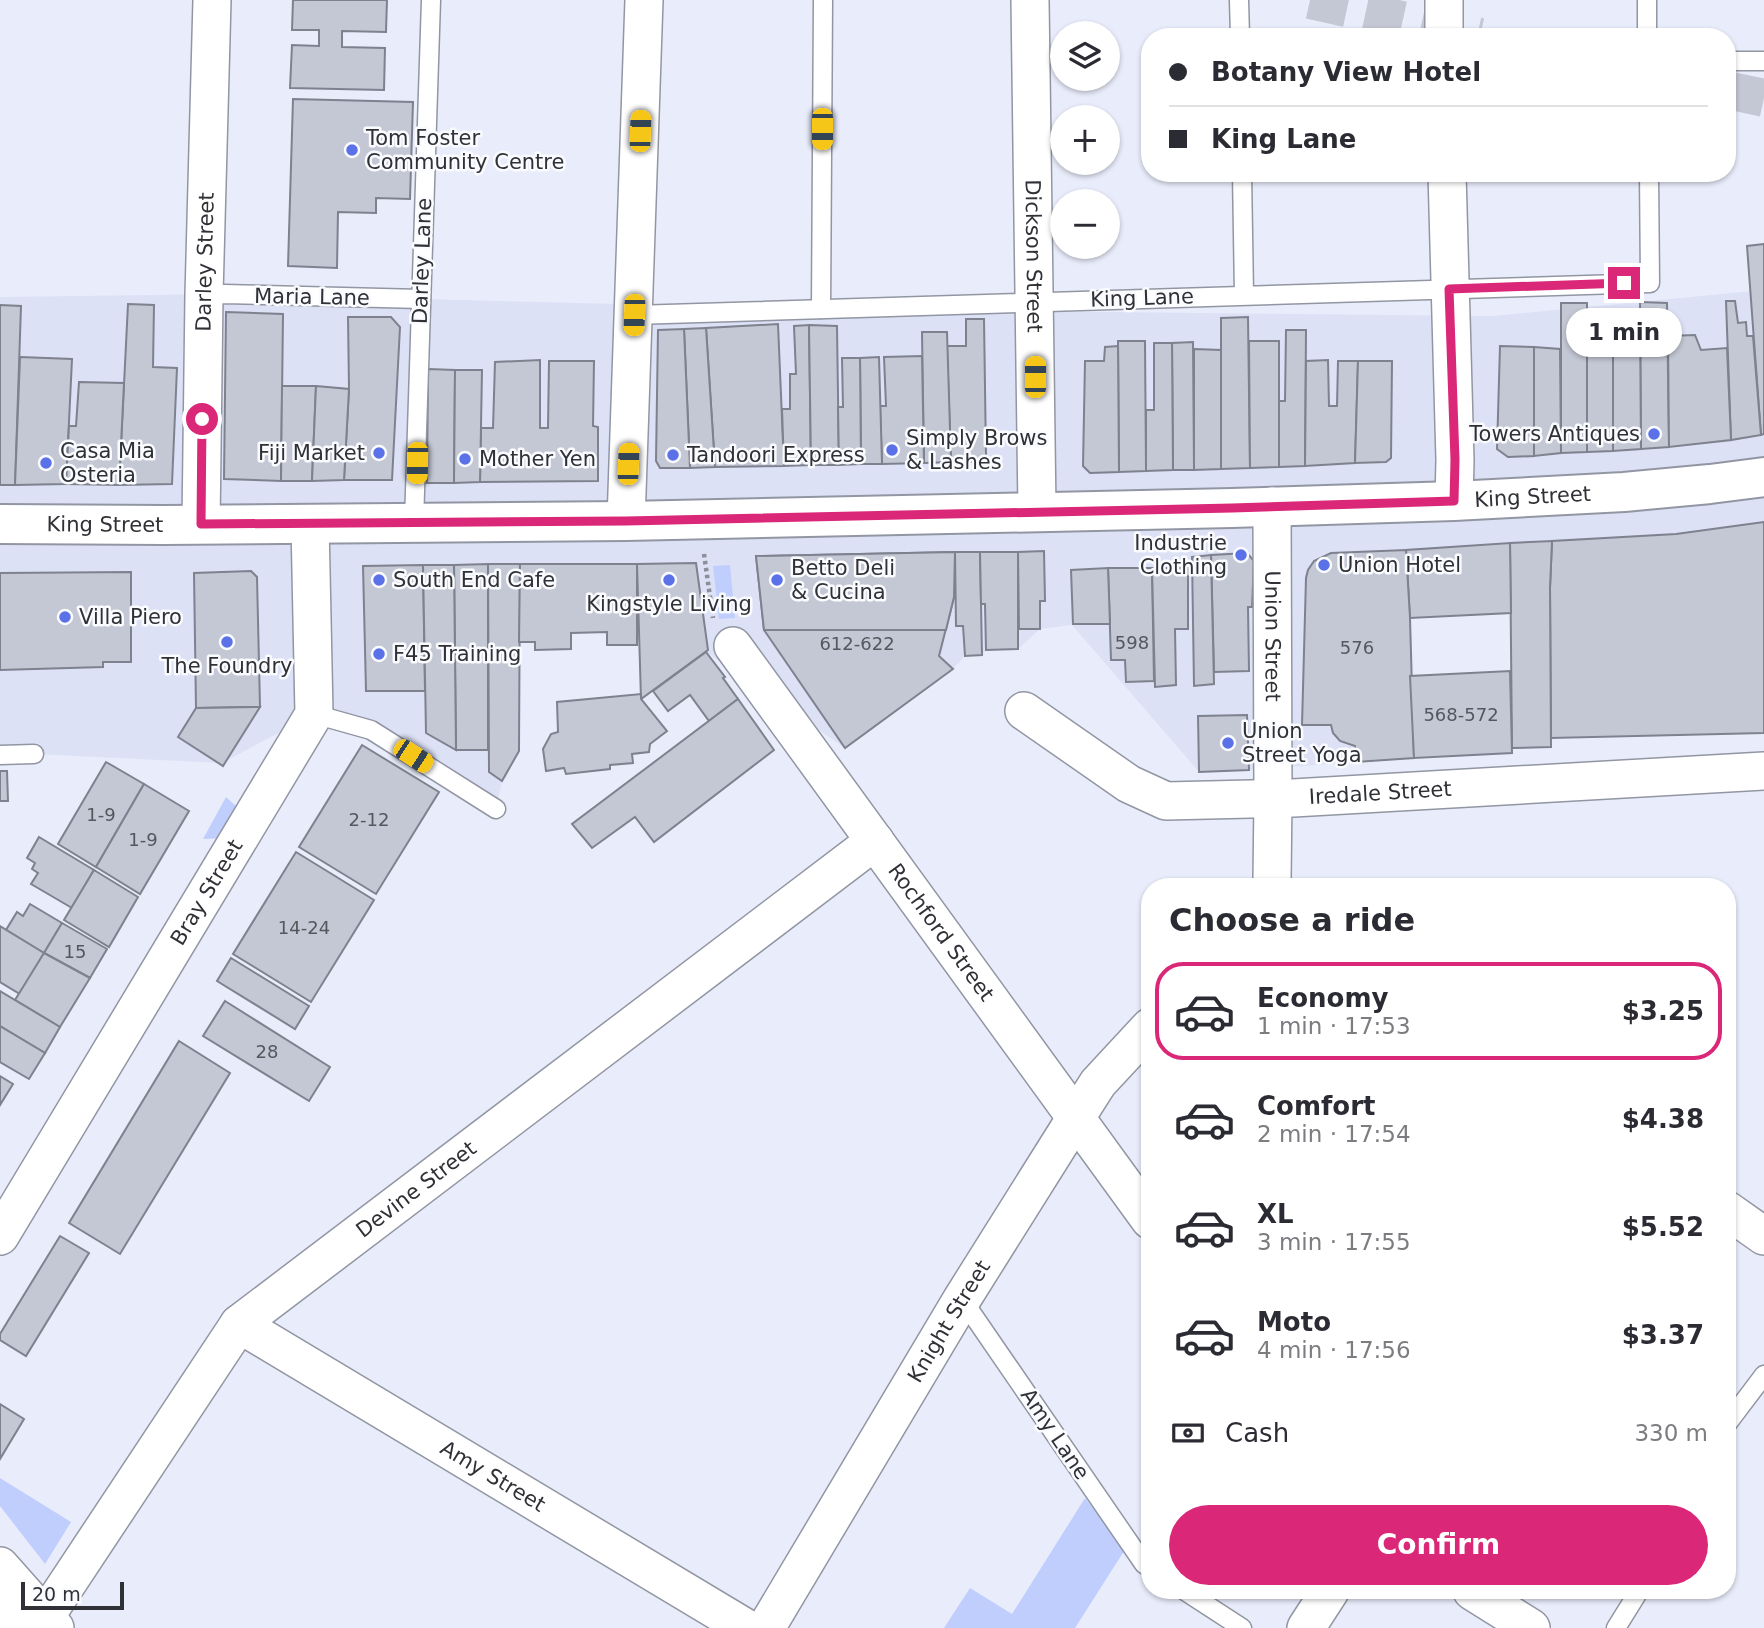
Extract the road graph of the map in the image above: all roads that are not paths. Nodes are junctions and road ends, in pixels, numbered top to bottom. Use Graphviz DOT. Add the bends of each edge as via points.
graph roads {
  1 [pos="212,0"];
  2 [pos="430,0"];
  3 [pos="644,0"];
  4 [pos="823,0"];
  5 [pos="1030,0"];
  6 [pos="1239,0"];
  7 [pos="1444,0"];
  8 [pos="1647,0"];
  9 [pos="1240,28"];
  10 [pos="1444,28"];
  11 [pos="1647,28"];
  12 [pos="1736,61"];
  13 [pos="1764,61"];
  14 [pos="1242,182"];
  15 [pos="1447,182"];
  16 [pos="1648,182"];
  17 [pos="1449,289"];
  18 [pos="204,295"];
  19 [pos="1244,295"];
  20 [pos="421,299"];
  21 [pos="1035,302"];
  22 [pos="821,309"];
  23 [pos="634,315"];
  24 [pos="1764,477"];
  25 [pos="1454,501"];
  26 [pos="1272,506"];
  27 [pos="1037,512"];
  28 [pos="626,521"];
  29 [pos="414,522"];
  30 [pos="0,524"];
  31 [pos="201,524"];
  32 [pos="310,524"];
  33 [pos="733,646"];
  34 [pos="1024,710"];
  35 [pos="314,714"];
  36 [pos="34,754"];
  37 [pos="0,755"];
  38 [pos="1764,771"];
  39 [pos="1273,799"];
  40 [pos="496,809"];
  41 [pos="875,841"];
  42 [pos="1274,878"];
  43 [pos="1141,1037"];
  44 [pos="1075,1119"];
  45 [pos="1141,1208"];
  46 [pos="1736,1216"];
  47 [pos="0,1236"];
  48 [pos="1764,1236"];
  49 [pos="961,1298"];
  50 [pos="239,1324"];
  51 [pos="1764,1375"];
  52 [pos="1736,1412"];
  53 [pos="1141,1560"];
  54 [pos="0,1566"];
  55 [pos="1197,1599"];
  56 [pos="1325,1599"];
  57 [pos="1485,1599"];
  58 [pos="1634,1599"];
  59 [pos="0,1606"];
  60 [pos="38,1624"];
  61 [pos="746,1628"];
  62 [pos="766,1628"];
  63 [pos="1242,1628"];
  64 [pos="1306,1628"];
  65 [pos="1531,1628"];
  66 [pos="1616,1628"];
  1 -- 18 [label="street, Darley Street"];
  2 -- 20 [label="lane, Darley Lane"];
  3 -- 23 [label="street"];
  4 -- 22 [label="lane"];
  5 -- 21 [label="street, Dickson Street"];
  6 -- 9 [label="lane"];
  7 -- 10 [label="street"];
  8 -- 11 [label="lane"];
  12 -- 13 [label="lane"];
  14 -- 19 [label="lane"];
  15 -- 17 [label="street"];
  16 -- 17 [label="lane, King Lane" via="1650,283"];
  17 -- 19 [label="lane, King Lane"];
  17 -- 25 [label="street"];
  18 -- 20 [label="lane, Maria Lane"];
  18 -- 31 [label="street, Darley Street"];
  19 -- 21 [label="lane, King Lane"];
  20 -- 29 [label="lane, Darley Lane"];
  21 -- 22 [label="lane, King Lane"];
  21 -- 27 [label="street, Dickson Street"];
  22 -- 23 [label="lane, King Lane"];
  23 -- 28 [label="street"];
  24 -- 25 [label="highway, King Street" via="1624,492"];
  25 -- 26 [label="highway, King Street"];
  26 -- 27 [label="highway, King Street"];
  26 -- 39 [label="street, Union Street"];
  27 -- 28 [label="highway, King Street"];
  28 -- 29 [label="highway, King Street"];
  29 -- 32 [label="highway, King Street"];
  30 -- 31 [label="highway, King Street"];
  31 -- 32 [label="highway, King Street"];
  32 -- 35 [label="street"];
  33 -- 41 [label="street, Rochford Street"];
  34 -- 39 [label="street, Iredale Street" via="1129,785 1166,801"];
  35 -- 40 [label="lane" via="371,730"];
  35 -- 47 [label="street, Bray Street"];
  36 -- 37 [label="lane"];
  38 -- 39 [label="street, Iredale Street"];
  39 -- 42 [label="street, Union Street"];
  41 -- 44 [label="street, Rochford Street"];
  41 -- 50 [label="street, Devine Street"];
  43 -- 44 [label="street, Knight Street" via="1098,1083"];
  44 -- 45 [label="street, Rochford Street"];
  44 -- 49 [label="street, Knight Street"];
  46 -- 48 [label="street"];
  49 -- 53 [label="lane, Amy Lane"];
  49 -- 62 [label="street, Knight Street"];
  50 -- 60 [label="street, Devine Street"];
  50 -- 61 [label="street, Amy Street"];
  51 -- 52 [label="lane"];
  54 -- 60 [label="street"];
  55 -- 63 [label="lane"];
  56 -- 64 [label="street"];
  57 -- 65 [label="street"];
  58 -- 66 [label="lane"];
  59 -- 60 [label="street"];
}
